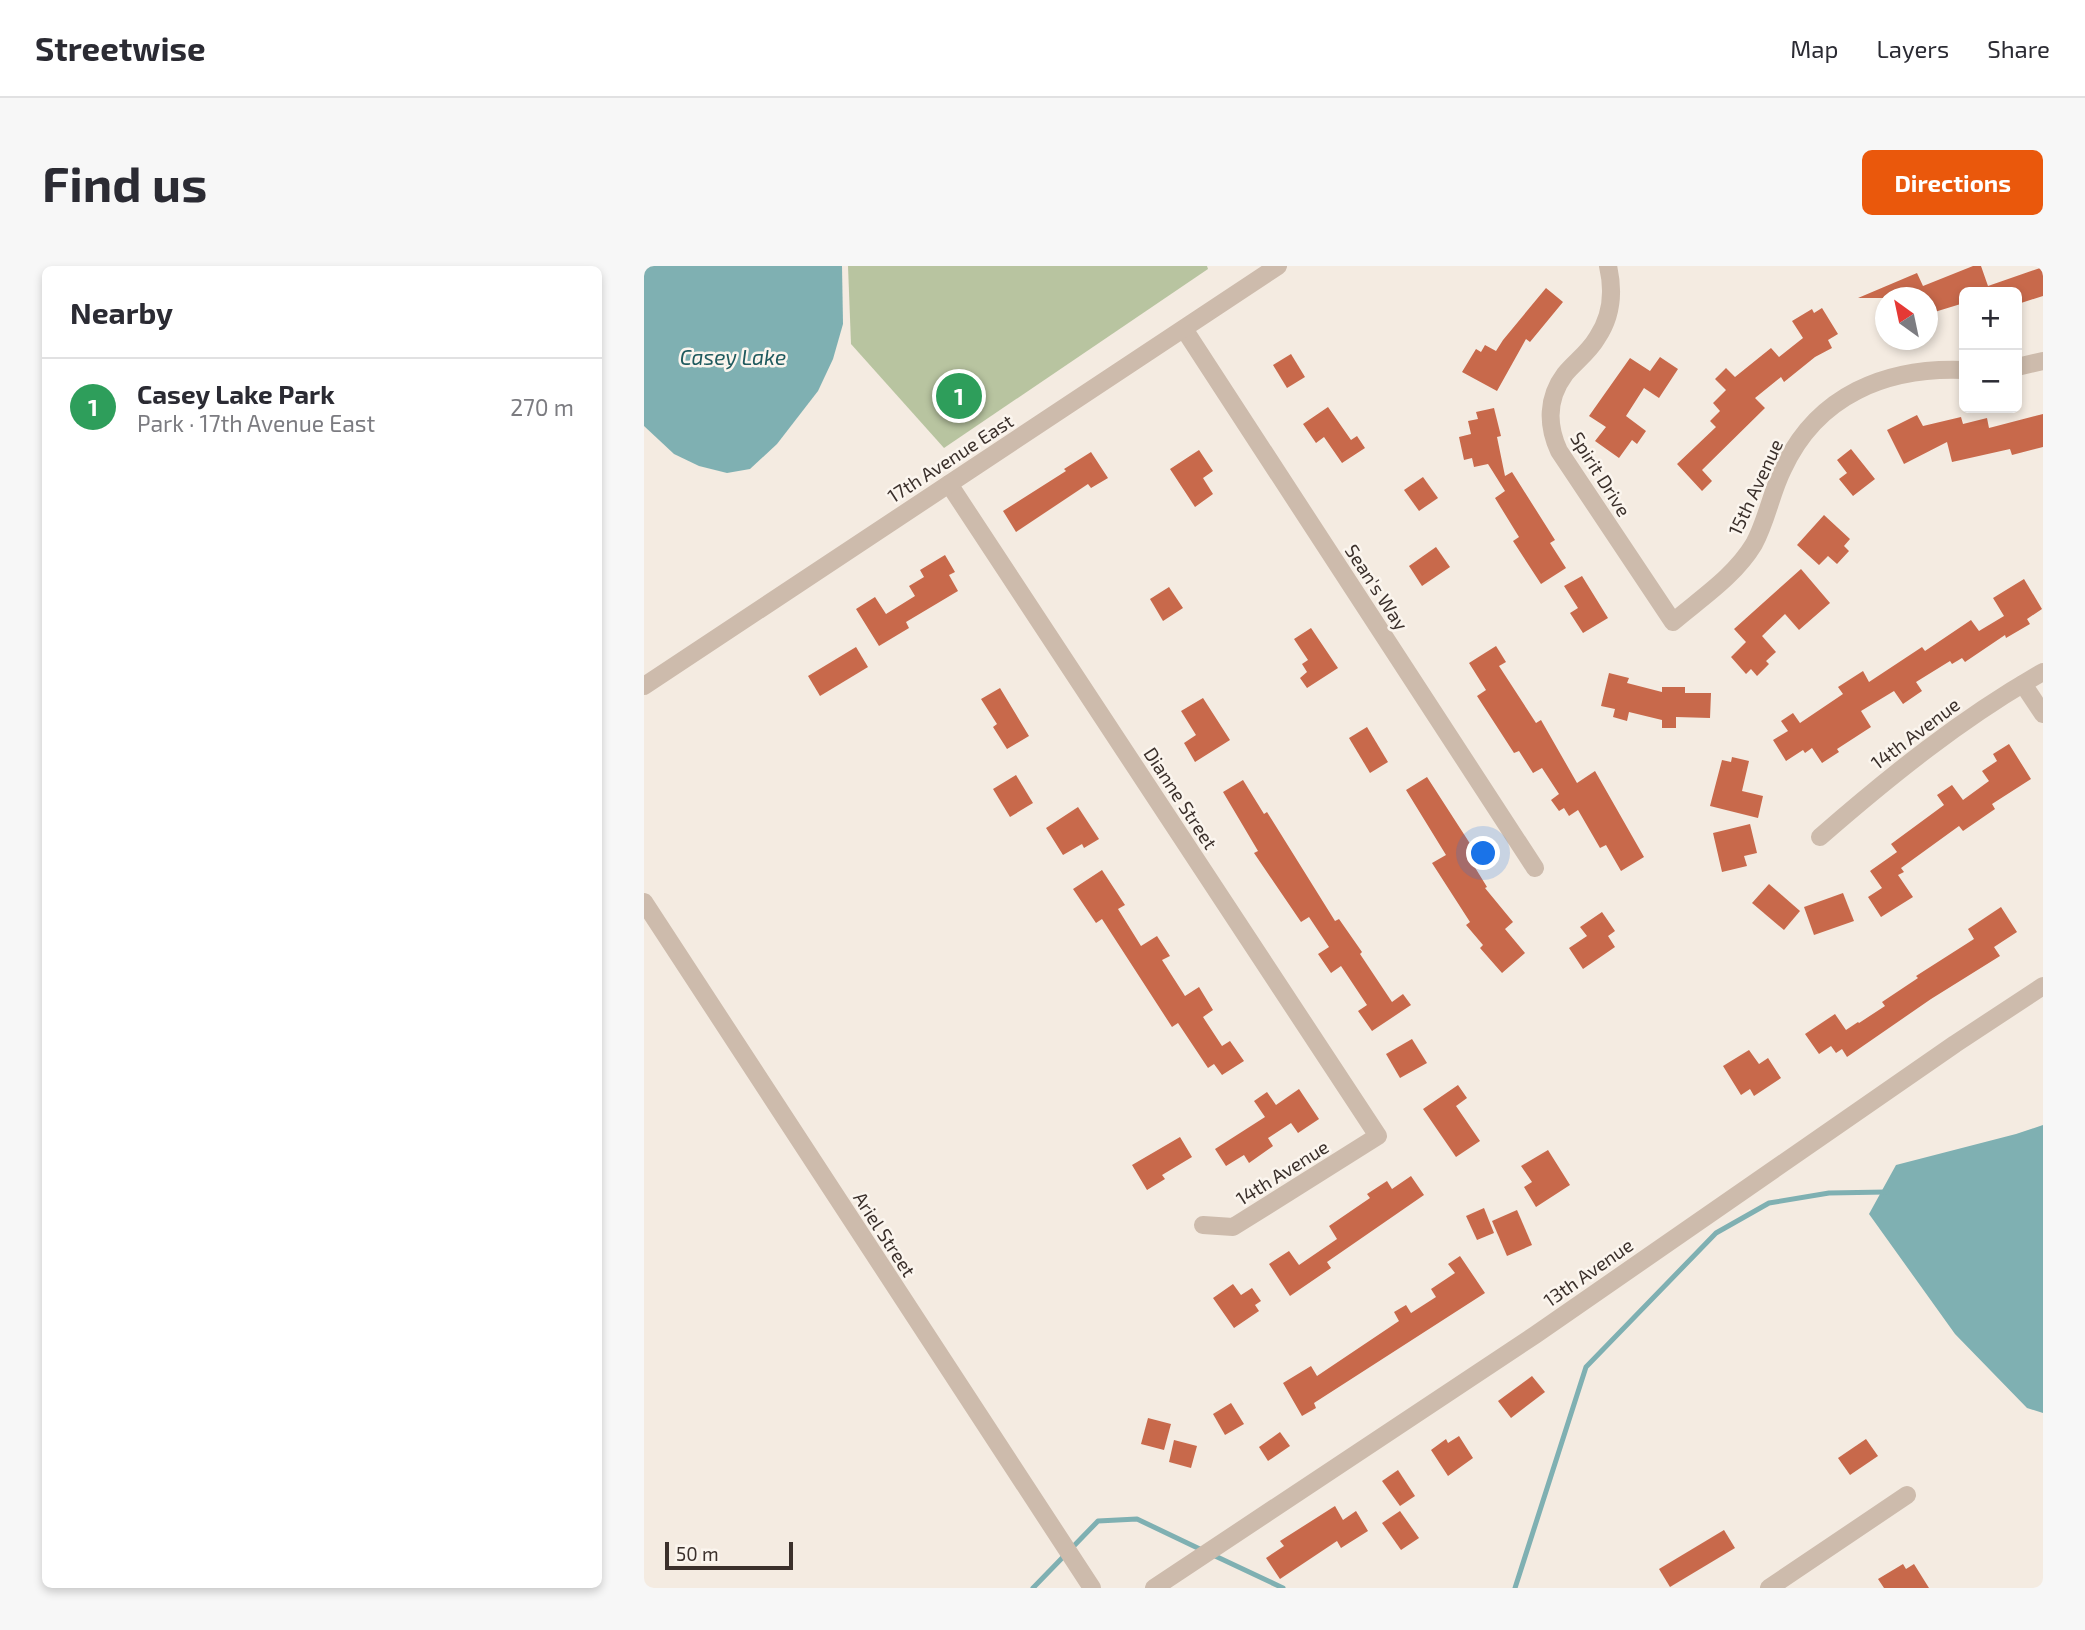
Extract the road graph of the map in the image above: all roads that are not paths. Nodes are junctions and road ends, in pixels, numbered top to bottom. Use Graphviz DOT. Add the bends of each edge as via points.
graph roads {
  1 [pos="1278,266"];
  2 [pos="1608,266"];
  3 [pos="1184,329"];
  4 [pos="2043,361"];
  5 [pos="2022,366"];
  6 [pos="1959,370"];
  7 [pos="949,484"];
  8 [pos="1673,622"];
  9 [pos="2043,672"];
  10 [pos="2023,684"];
  11 [pos="644,686"];
  12 [pos="2043,715"];
  13 [pos="1820,837"];
  14 [pos="1535,868"];
  15 [pos="644,902"];
  16 [pos="2043,986"];
  17 [pos="1378,1136"];
  18 [pos="1203,1225"];
  19 [pos="1907,1495"];
  20 [pos="1092,1588"];
  21 [pos="1154,1588"];
  22 [pos="1769,1588"];
  1 -- 3 [label="street, 17th Avenue East"];
  2 -- 8 [label="street, Spirit Drive" via="1612,286 1606,322 1555,391 1551,428 1559,451"];
  3 -- 7 [label="street, 17th Avenue East"];
  3 -- 14 [label="street, Sean's Way"];
  4 -- 5 [label="street"];
  6 -- 8 [label="street, 15th Avenue" via="1896,376 1839,399 1791,453 1765,523 1739,565"];
  7 -- 11 [label="street, 17th Avenue East"];
  7 -- 17 [label="street, Dianne Street"];
  9 -- 10 [label="street, 14th Avenue"];
  10 -- 12 [label="street"];
  10 -- 13 [label="street, 14th Avenue" via="1919,754"];
  15 -- 20 [label="street, Ariel Street"];
  16 -- 21 [label="street, 13th Avenue" via="1535,1335"];
  17 -- 18 [label="street, 14th Avenue" via="1233,1227"];
  19 -- 22 [label="street"];
}
